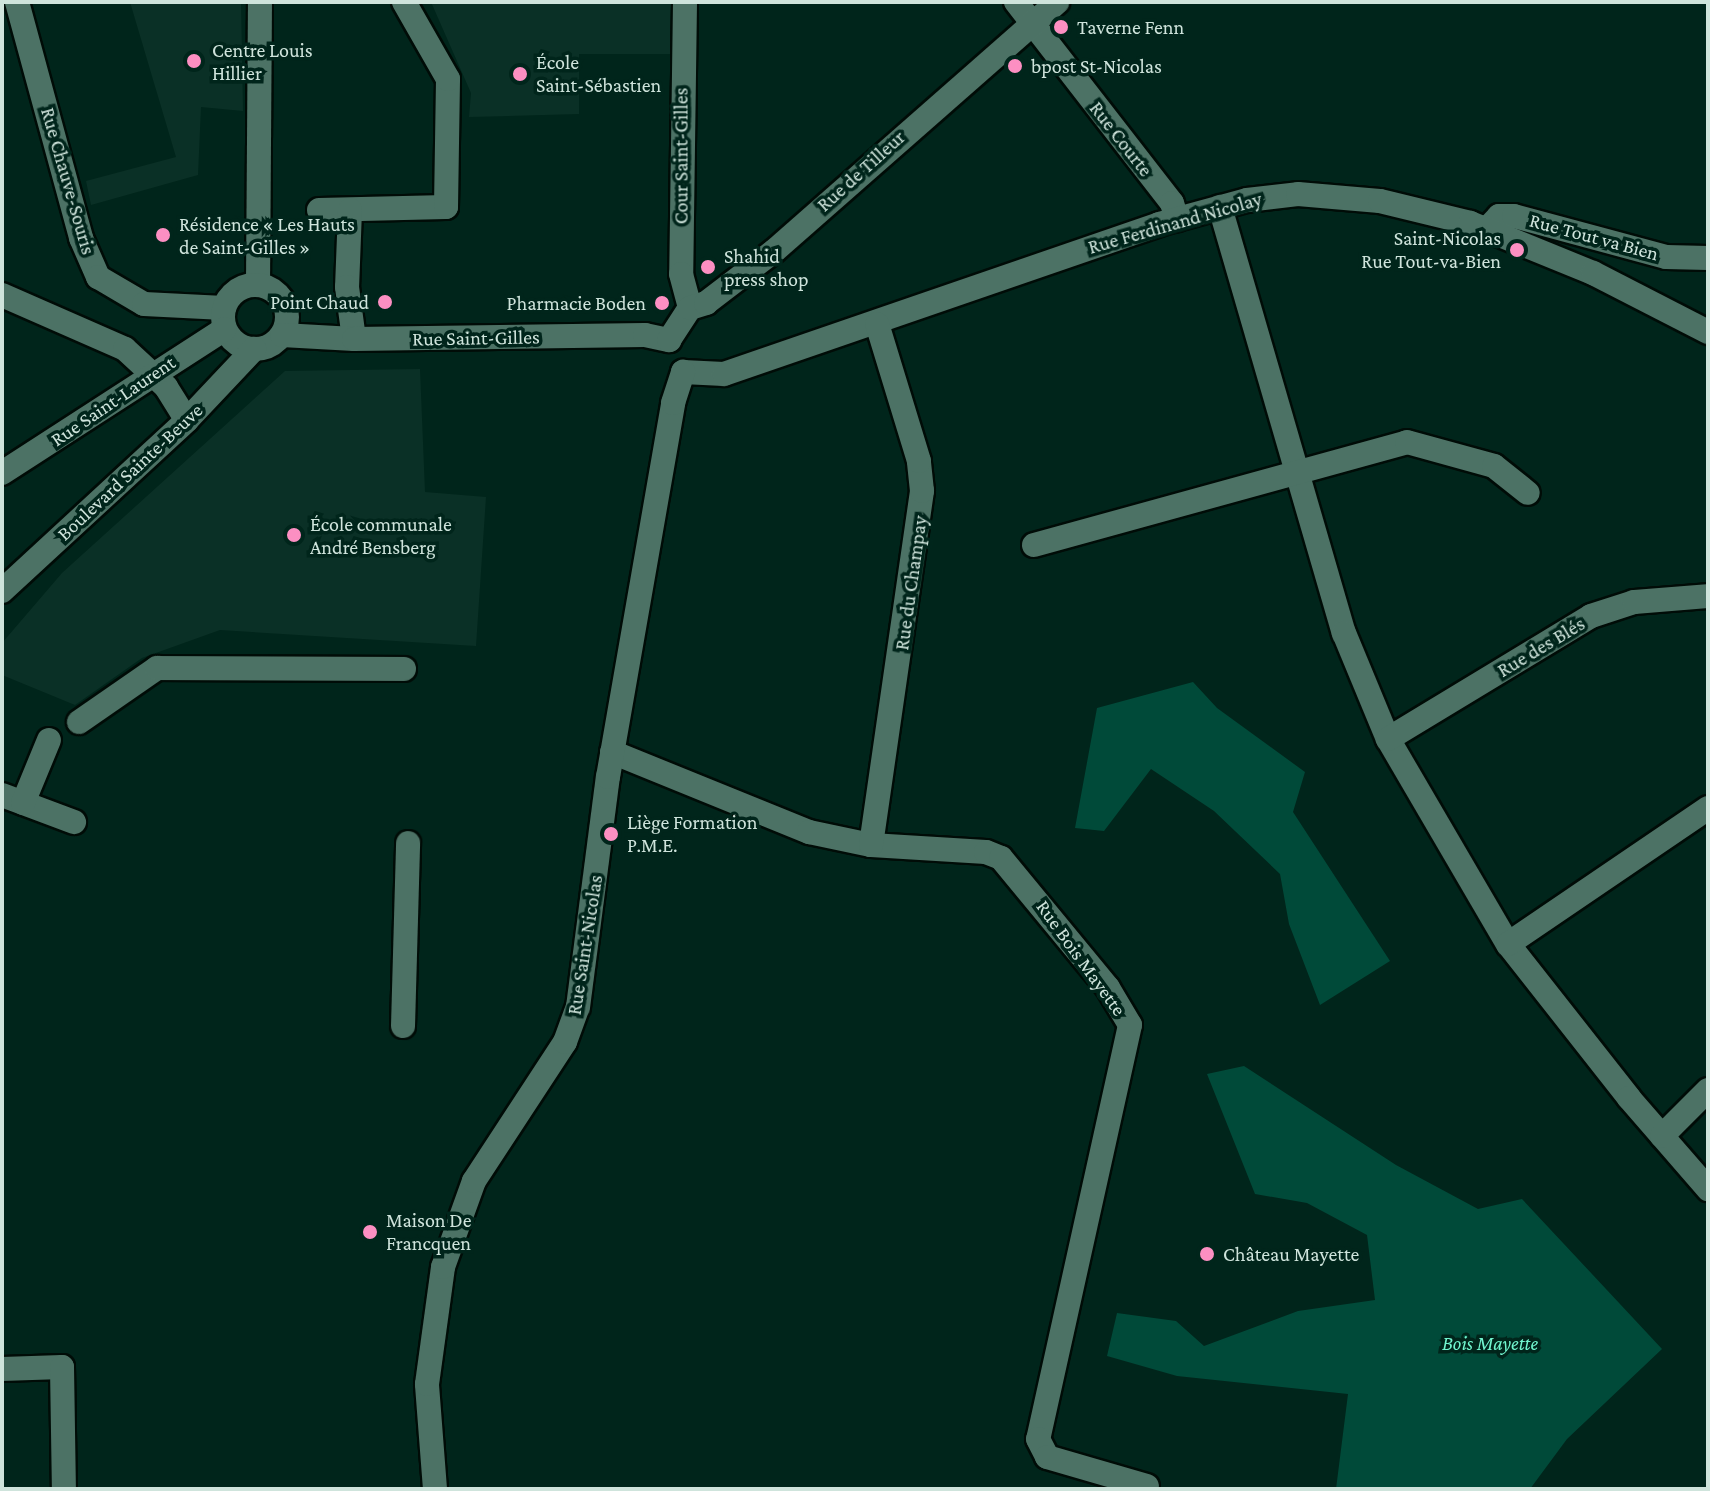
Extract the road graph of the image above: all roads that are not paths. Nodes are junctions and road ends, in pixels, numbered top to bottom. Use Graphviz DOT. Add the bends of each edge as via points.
graph roads {
  1 [pos="17,2"];
  2 [pos="260,2"];
  3 [pos="404,2"];
  4 [pos="685,2"];
  5 [pos="1016,2"];
  6 [pos="1057,2"];
  7 [pos="1031,23"];
  8 [pos="1220,207"];
  9 [pos="319,210"];
  10 [pos="350,210"];
  11 [pos="1177,219"];
  12 [pos="1486,230"];
  13 [pos="1708,258"];
  14 [pos="258,285"];
  15 [pos="2,295"];
  16 [pos="690,308"];
  17 [pos="225,319"];
  18 [pos="877,324"];
  19 [pos="1708,332"];
  20 [pos="282,335"];
  21 [pos="354,339"];
  22 [pos="669,340"];
  23 [pos="254,349"];
  24 [pos="152,372"];
  25 [pos="683,372"];
  26 [pos="187,420"];
  27 [pos="1295,470"];
  28 [pos="2,473"];
  29 [pos="1528,493"];
  30 [pos="1034,545"];
  31 [pos="2,591"];
  32 [pos="1708,596"];
  33 [pos="404,669"];
  34 [pos="79,722"];
  35 [pos="1388,739"];
  36 [pos="49,740"];
  37 [pos="612,752"];
  38 [pos="12,799"];
  39 [pos="1708,808"];
  40 [pos="74,822"];
  41 [pos="408,843"];
  42 [pos="871,845"];
  43 [pos="1508,944"];
  44 [pos="403,1026"];
  45 [pos="1708,1090"];
  46 [pos="1662,1136"];
  47 [pos="1708,1189"];
  48 [pos="2,1369"];
  49 [pos="1147,1486"];
  50 [pos="64,1489"];
  51 [pos="435,1489"];
  1 -- 17 [label="street, Rue Chauve-Souris" via="81,238 98,277 144,304"];
  2 -- 14 [label="street"];
  3 -- 10 [label="street" via="448,79 446,207"];
  4 -- 16 [label="street, Cour Saint-Gilles" via="681,274"];
  5 -- 7 [label="street"];
  6 -- 7 [label="street, Rue de Tilleur"];
  7 -- 11 [label="street, Rue Courte" via="1172,203"];
  7 -- 16 [label="street, Rue de Tilleur" via="774,251 706,303"];
  8 -- 11 [label="street, Rue Ferdinand Nicolay"];
  8 -- 12 [label="street, Rue Ferdinand Nicolay" via="1278,195 1334,195 1410,207"];
  8 -- 27 [label="street"];
  9 -- 10 [label="street"];
  10 -- 21 [label="street" via="347,287"];
  11 -- 18 [label="street, Rue Ferdinand Nicolay"];
  12 -- 13 [label="street, Rue Tout va Bien" via="1499,216 1514,216 1666,257"];
  12 -- 19 [label="street, Rue Ferdinand Nicolay" via="1593,273"];
  14 -- 17 [label="street" via="240,289"];
  14 -- 20 [label="street" via="284,304"];
  15 -- 24 [label="street" via="125,349"];
  16 -- 22 [label="street, Rue de Tilleur"];
  17 -- 23 [label="street" via="234,340"];
  17 -- 24 [label="street, Rue Saint-Laurent"];
  18 -- 25 [label="street, Rue Ferdinand Nicolay" via="724,374"];
  18 -- 42 [label="street, Rue du Champay" via="919,461 922,491"];
  20 -- 21 [label="street, Rue Saint-Gilles"];
  20 -- 23 [label="street"];
  21 -- 22 [label="street, Rue Saint-Gilles" via="645,335"];
  22 -- 25 [label="street"];
  23 -- 26 [label="street, Boulevard Sainte-Beuve"];
  24 -- 26 [label="street"];
  24 -- 28 [label="street, Rue Saint-Laurent"];
  25 -- 37 [label="street, Rue Saint-Nicolas" via="669,424"];
  26 -- 31 [label="street, Boulevard Sainte-Beuve"];
  27 -- 29 [label="street" via="1407,442 1494,466"];
  27 -- 30 [label="street"];
  27 -- 35 [label="street" via="1344,633"];
  32 -- 35 [label="street, Rue des Blés" via="1634,602 1591,616"];
  33 -- 34 [label="street" via="157,668"];
  35 -- 43 [label="street"];
  36 -- 38 [label="street"];
  37 -- 42 [label="street, Rue Bois Mayette" via="809,832"];
  37 -- 51 [label="street, Rue Saint-Nicolas" via="575,1019 474,1181 443,1267 428,1369"];
  38 -- 40 [label="street"];
  39 -- 43 [label="street"];
  41 -- 44 [label="street"];
  42 -- 49 [label="street, Rue Bois Mayette" via="986,852 1001,858 1069,936 1130,1025 1038,1439 1047,1457"];
  43 -- 46 [label="street"];
  45 -- 46 [label="street"];
  46 -- 47 [label="street"];
  48 -- 50 [label="street" via="62,1367"];
}
